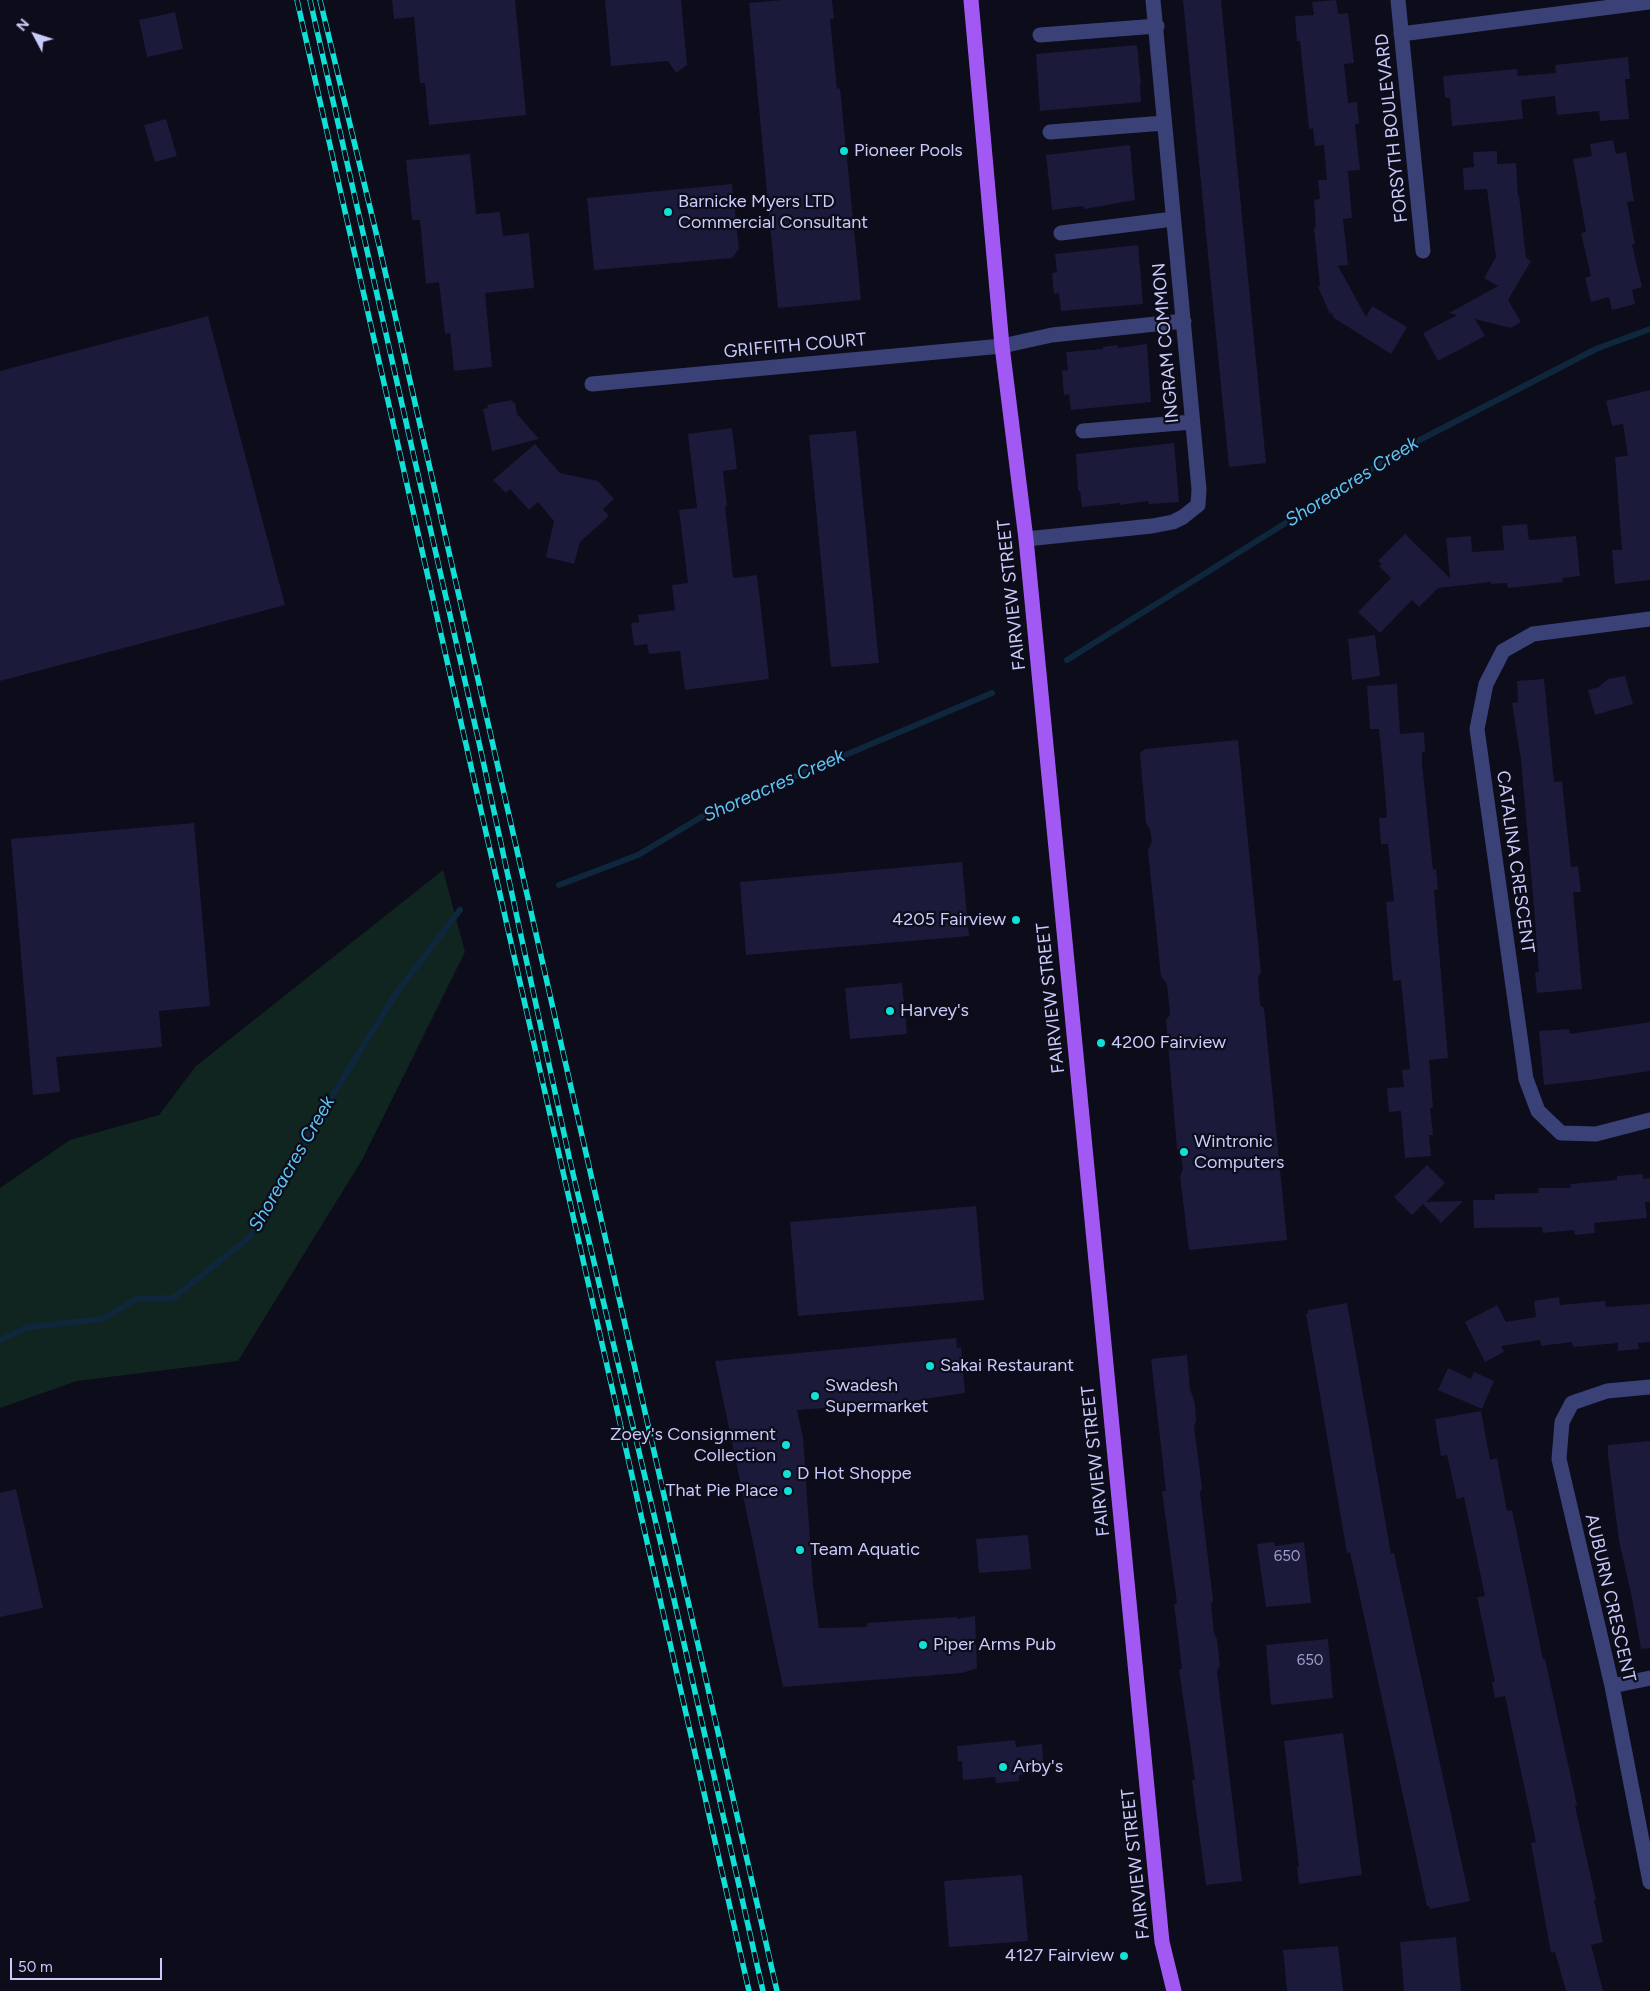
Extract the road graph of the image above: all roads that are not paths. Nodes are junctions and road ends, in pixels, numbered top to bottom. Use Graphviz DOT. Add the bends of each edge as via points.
graph roads {
  1 [pos="972,0"];
  2 [pos="1154,0"];
  3 [pos="1398,0"];
  4 [pos="1650,2"];
  5 [pos="1157,26"];
  6 [pos="1401,34"];
  7 [pos="1040,35"];
  8 [pos="1164,124"];
  9 [pos="1050,132"];
  10 [pos="1173,219"];
  11 [pos="1062,233"];
  12 [pos="1424,251"];
  13 [pos="1184,322"];
  14 [pos="1002,346"];
  15 [pos="592,384"];
  16 [pos="1192,422"];
  17 [pos="1082,431"];
  18 [pos="1026,539"];
  19 [pos="1650,620"];
  20 [pos="1650,1120"];
  21 [pos="1650,1387"];
  22 [pos="1650,1678"];
  23 [pos="1612,1686"];
  24 [pos="1650,1882"];
  25 [pos="1174,1991"];
  1 -- 14 [label="main road, FAIRVIEW STREET"];
  2 -- 5 [label="street, INGRAM COMMON"];
  3 -- 6 [label="street, FORSYTH BOULEVARD"];
  4 -- 6 [label="street"];
  5 -- 7 [label="street"];
  5 -- 8 [label="street, INGRAM COMMON"];
  6 -- 12 [label="street, FORSYTH BOULEVARD"];
  8 -- 9 [label="street"];
  8 -- 10 [label="street, INGRAM COMMON"];
  10 -- 11 [label="street"];
  10 -- 13 [label="street, INGRAM COMMON"];
  13 -- 14 [label="street, GRIFFITH COURT" via="1052,335"];
  13 -- 16 [label="street, INGRAM COMMON"];
  14 -- 15 [label="street, GRIFFITH COURT"];
  14 -- 18 [label="main road, FAIRVIEW STREET"];
  16 -- 17 [label="street"];
  16 -- 18 [label="street, INGRAM COMMON" via="1198,505 1183,517 1120,531"];
  18 -- 25 [label="main road, FAIRVIEW STREET" via="1162,1942"];
  19 -- 20 [label="street, CATALINA CRESCENT" via="1533,634 1503,651 1486,684 1477,728 1526,1078 1538,1111 1561,1133 1596,1134"];
  21 -- 23 [label="street, AUBURN CRESCENT" via="1607,1391 1572,1403 1562,1422 1559,1459"];
  22 -- 23 [label="street"];
  23 -- 24 [label="street, AUBURN CRESCENT"];
}
